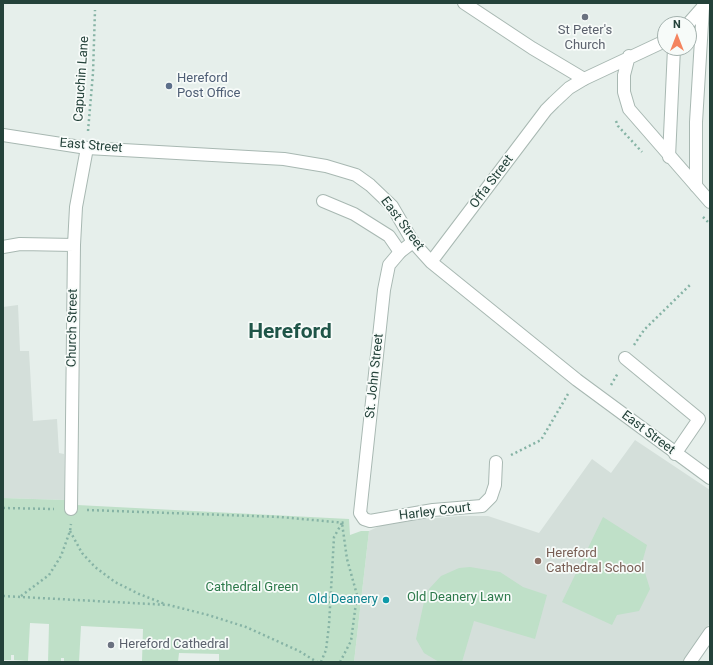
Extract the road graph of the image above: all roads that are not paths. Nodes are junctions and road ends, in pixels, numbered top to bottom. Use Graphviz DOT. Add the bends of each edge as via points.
graph roads {
  1 [pos="464,3"];
  2 [pos="703,5"];
  3 [pos="694,16"];
  4 [pos="657,44"];
  5 [pos="630,56"];
  6 [pos="674,56"];
  7 [pos="584,79"];
  8 [pos="3,135"];
  9 [pos="87,148"];
  10 [pos="669,157"];
  11 [pos="696,186"];
  12 [pos="323,202"];
  13 [pos="710,202"];
  14 [pos="413,242"];
  15 [pos="74,245"];
  16 [pos="3,247"];
  17 [pos="400,252"];
  18 [pos="432,262"];
  19 [pos="625,358"];
  20 [pos="675,454"];
  21 [pos="496,462"];
  22 [pos="710,478"];
  23 [pos="71,513"];
  24 [pos="364,519"];
  25 [pos="710,633"];
  26 [pos="690,662"];
  1 -- 7 [label="street"];
  2 -- 3 [label="street"];
  2 -- 11 [label="street" via="696,122"];
  4 -- 5 [label="street, Offa Street"];
  5 -- 7 [label="street, Offa Street"];
  5 -- 10 [label="street" via="624,75 624,92 629,109"];
  6 -- 10 [label="street"];
  7 -- 18 [label="street, Offa Street" via="569,88 546,110"];
  8 -- 9 [label="street, East Street"];
  9 -- 14 [label="street, East Street" via="254,157 326,166 356,175 370,184 392,206"];
  9 -- 15 [label="street, Church Street" via="76,207"];
  10 -- 11 [label="street"];
  11 -- 13 [label="street"];
  12 -- 17 [label="street" via="354,214 389,236"];
  14 -- 17 [label="street, St. John Street"];
  14 -- 18 [label="street, East Street"];
  15 -- 16 [label="street" via="20,244"];
  15 -- 23 [label="street, Church Street"];
  17 -- 24 [label="street, St. John Street" via="390,265 384,290 360,513"];
  18 -- 20 [label="street, East Street" via="577,380"];
  19 -- 20 [label="street" via="699,419"];
  20 -- 22 [label="street, East Street"];
  21 -- 24 [label="street, Harley Court" via="495,485 491,497 482,506 433,510 370,521"];
  25 -- 26 [label="street"];
}
